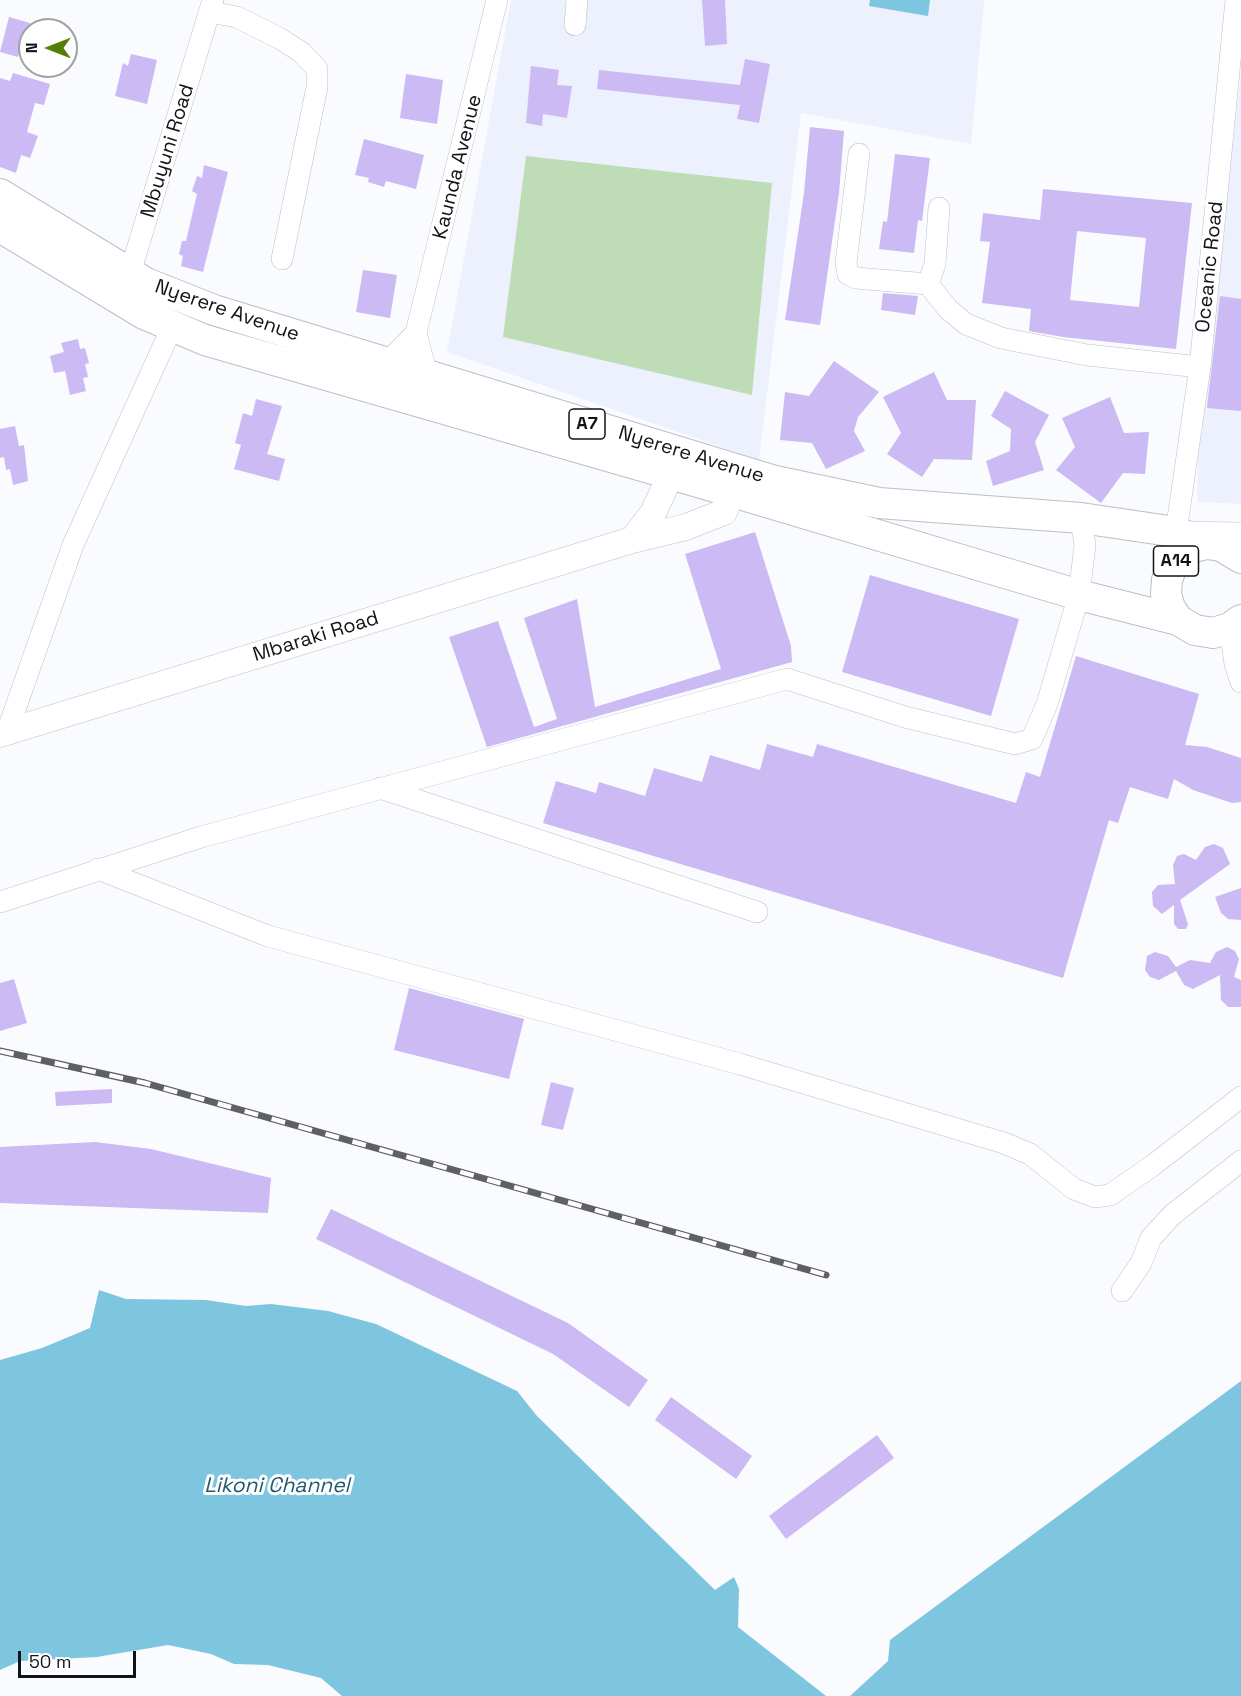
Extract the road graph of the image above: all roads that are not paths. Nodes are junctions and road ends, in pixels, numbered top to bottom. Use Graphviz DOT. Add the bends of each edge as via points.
graph roads {
  1 [pos="497,0"];
  2 [pos="577,0"];
  3 [pos="1236,0"];
  4 [pos="212,6"];
  5 [pos="576,25"];
  6 [pos="860,154"];
  7 [pos="0,194"];
  8 [pos="939,208"];
  9 [pos="0,226"];
  10 [pos="282,259"];
  11 [pos="928,284"];
  12 [pos="126,287"];
  13 [pos="214,310"];
  14 [pos="172,327"];
  15 [pos="416,333"];
  16 [pos="205,340"];
  17 [pos="1200,367"];
  18 [pos="383,376"];
  19 [pos="422,388"];
  20 [pos="676,463"];
  21 [pos="737,481"];
  22 [pos="1081,518"];
  23 [pos="1176,532"];
  24 [pos="1241,533"];
  25 [pos="632,540"];
  26 [pos="1207,544"];
  27 [pos="1241,558"];
  28 [pos="1079,595"];
  29 [pos="1236,624"];
  30 [pos="1187,625"];
  31 [pos="1238,673"];
  32 [pos="4,733"];
  33 [pos="380,788"];
  34 [pos="98,869"];
  35 [pos="0,902"];
  36 [pos="758,912"];
  37 [pos="1241,1097"];
  38 [pos="1241,1161"];
  39 [pos="1122,1292"];
  1 -- 15 [label="street, Kaunda Avenue"];
  2 -- 5 [label="street"];
  3 -- 17 [label="street, Oceanic Road"];
  4 -- 10 [label="street" via="279,38 301,52 317,69 317,87"];
  4 -- 12 [label="street, Mbuyuni Road"];
  6 -- 11 [label="street" via="846,263 848,274"];
  7 -- 12 [label="highway, Nyerere Avenue / A7"];
  8 -- 11 [label="street" via="935,264"];
  9 -- 12 [label="highway, Nyerere Avenue / A7"];
  11 -- 17 [label="street" via="966,324 1001,338 1087,355"];
  12 -- 13 [label="highway, Nyerere Avenue / A7" via="167,292"];
  12 -- 14 [label="highway, Nyerere Avenue / A7"];
  13 -- 16 [label="highway"];
  13 -- 18 [label="highway, Nyerere Avenue / A7"];
  14 -- 16 [label="highway, Nyerere Avenue / A7"];
  14 -- 32 [label="street" via="73,544"];
  15 -- 18 [label="street"];
  15 -- 19 [label="street, Kaunda Avenue"];
  16 -- 18 [label="highway, Nyerere Avenue / A7"];
  17 -- 23 [label="street, Oceanic Road"];
  18 -- 19 [label="highway, Nyerere Avenue / A7"];
  19 -- 20 [label="highway, Nyerere Avenue / A7"];
  20 -- 21 [label="highway, Nyerere Avenue / A7"];
  20 -- 25 [label="main road" via="653,513"];
  21 -- 22 [label="highway, Nyerere Avenue / A7" via="775,481 879,503"];
  21 -- 25 [label="main road, Mbaraki Road" via="724,512 686,527"];
  21 -- 28 [label="highway, Nyerere Avenue / A7"];
  22 -- 23 [label="highway, Nyerere Avenue / A7"];
  22 -- 28 [label="street" via="1085,545"];
  23 -- 24 [label="street"];
  23 -- 26 [label="highway, Nyerere Avenue / A7"];
  25 -- 32 [label="main road, Mbaraki Road"];
  26 -- 27 [label="highway, A14" via="1221,546"];
  26 -- 30 [label="highway, A14" via="1181,555 1169,573 1166,594 1170,608"];
  28 -- 30 [label="highway, Nyerere Avenue / A7"];
  28 -- 33 [label="street" via="1047,704 1032,739 1015,744 905,717 787,679"];
  29 -- 30 [label="highway, Nyerere Avenue" via="1213,633"];
  29 -- 31 [label="street"];
  30 -- 31 [label="street"];
  33 -- 34 [label="street"];
  33 -- 36 [label="street"];
  34 -- 35 [label="street"];
  34 -- 37 [label="street" via="268,936 740,1064 1004,1143 1030,1154 1074,1189 1095,1197 1110,1195"];
  38 -- 39 [label="street" via="1165,1222 1151,1238 1141,1263"];
}
